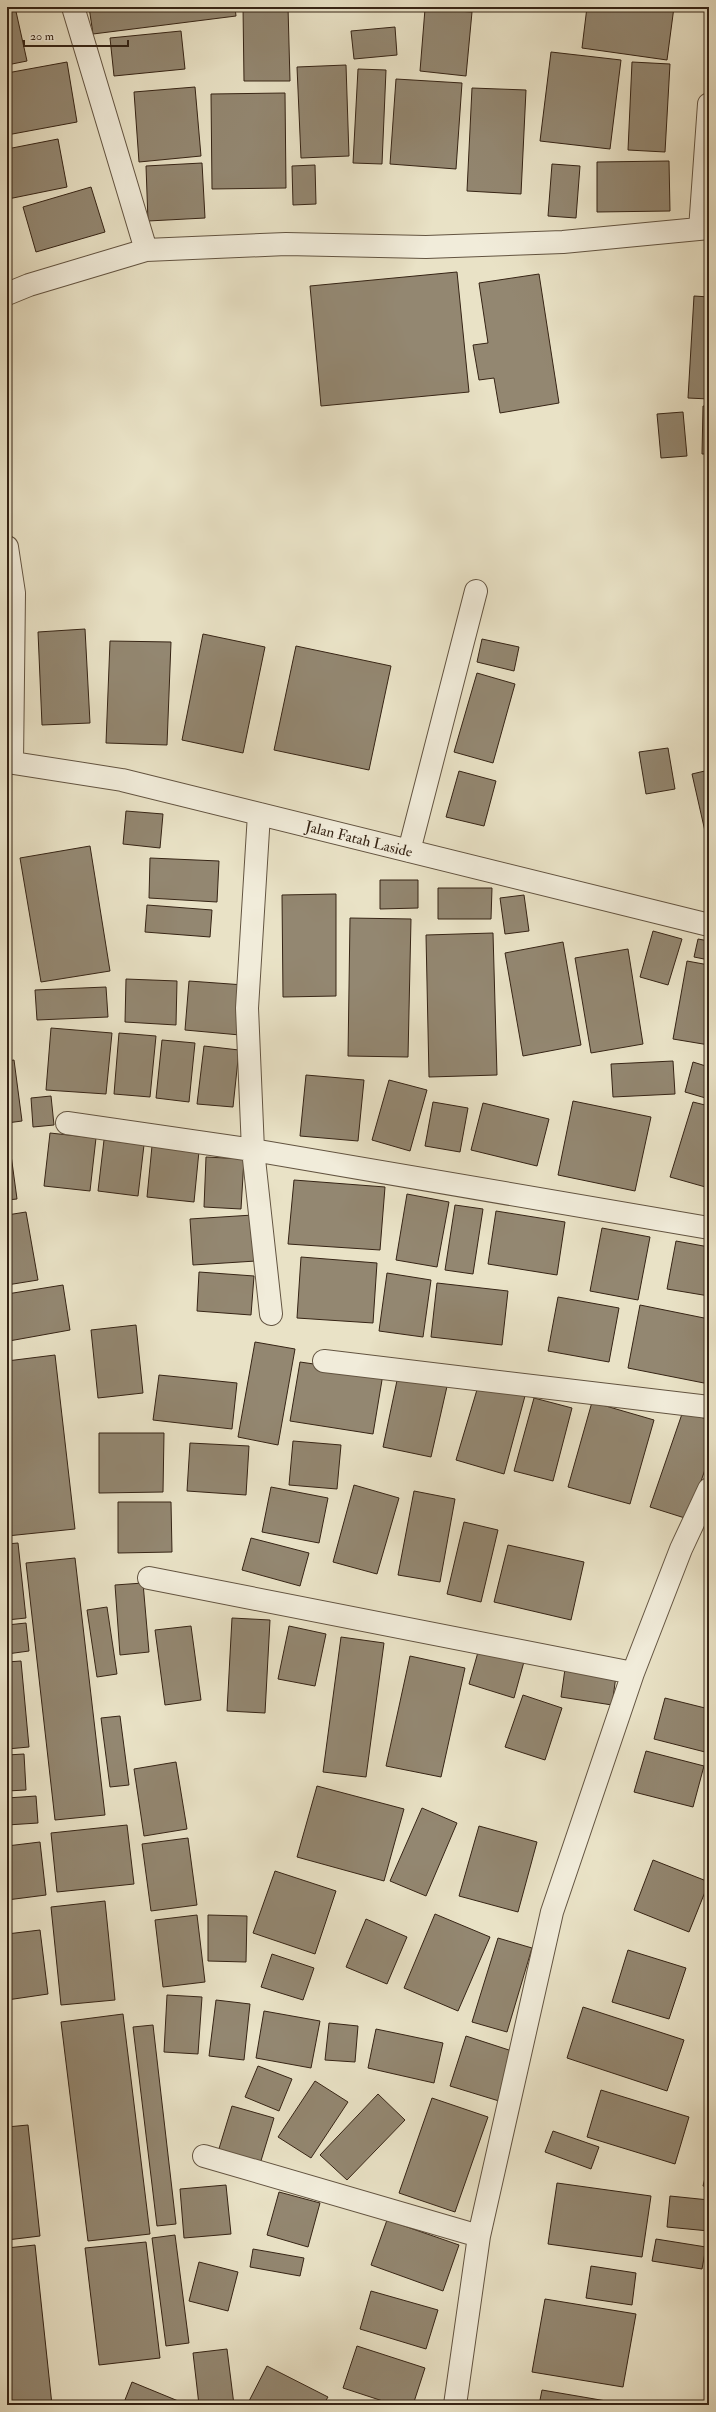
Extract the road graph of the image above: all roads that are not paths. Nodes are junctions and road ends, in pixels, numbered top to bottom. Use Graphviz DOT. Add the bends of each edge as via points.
graph roads {
  1 [pos="73,7"];
  2 [pos="709,104"];
  3 [pos="704,229"];
  4 [pos="146,250"];
  5 [pos="7,294"];
  6 [pos="7,547"];
  7 [pos="476,591"];
  8 [pos="10,762"];
  9 [pos="259,814"];
  10 [pos="409,851"];
  11 [pos="709,925"];
  12 [pos="67,1123"];
  13 [pos="253,1150"];
  14 [pos="709,1228"];
  15 [pos="270,1314"];
  16 [pos="324,1361"];
  17 [pos="709,1407"];
  18 [pos="709,1489"];
  19 [pos="149,1578"];
  20 [pos="633,1673"];
  21 [pos="204,2156"];
  22 [pos="479,2236"];
  23 [pos="456,2405"];
  1 -- 4 [label="street"];
  2 -- 3 [label="street"];
  3 -- 4 [label="street" via="556,243 426,247 286,244"];
  4 -- 5 [label="street"];
  6 -- 8 [label="street" via="14,593"];
  7 -- 10 [label="street"];
  8 -- 9 [label="street, Jalan Fatah Laside" via="122,780"];
  9 -- 10 [label="street, Jalan Fatah Laside"];
  9 -- 13 [label="street" via="247,1008"];
  10 -- 11 [label="street, Jalan Fatah Laside"];
  12 -- 13 [label="street"];
  13 -- 14 [label="street"];
  13 -- 15 [label="street"];
  16 -- 17 [label="street"];
  18 -- 20 [label="street" via="681,1549"];
  19 -- 20 [label="street"];
  20 -- 22 [label="street" via="552,1912"];
  21 -- 22 [label="street"];
  22 -- 23 [label="street"];
}
